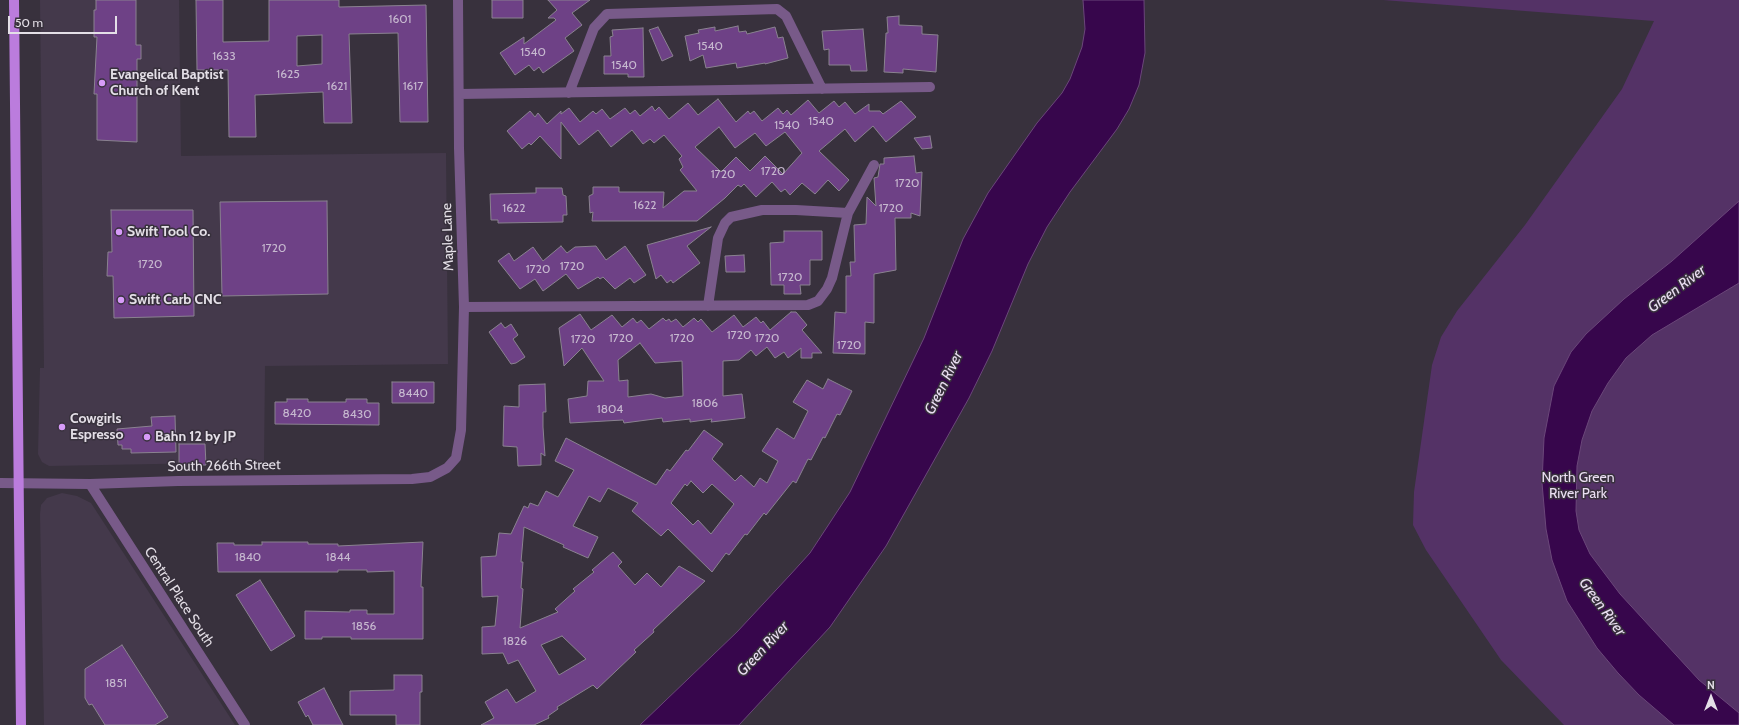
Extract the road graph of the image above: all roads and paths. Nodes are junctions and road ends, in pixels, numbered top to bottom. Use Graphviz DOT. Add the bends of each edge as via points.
graph roads {
  1 [pos="14,0"];
  2 [pos="458,0"];
  3 [pos="930,87"];
  4 [pos="822,89"];
  5 [pos="569,92"];
  6 [pos="459,94"];
  7 [pos="874,165"];
  8 [pos="848,213"];
  9 [pos="708,306"];
  10 [pos="464,307"];
  11 [pos="447,468"];
  12 [pos="18,482"];
  13 [pos="0,483"];
  14 [pos="90,484"];
  15 [pos="21,725"];
  16 [pos="245,725"];
  1 -- 12 [label="main road"];
  2 -- 6 [label="street, Maple Lane"];
  3 -- 4 [label="street"];
  4 -- 5 [label="street"];
  4 -- 5 [label="street" via="786,16 778,10 607,14 594,28"];
  5 -- 6 [label="street"];
  6 -- 10 [label="street, Maple Lane"];
  7 -- 8 [label="street"];
  8 -- 9 [label="street" via="832,278 818,301 808,305"];
  8 -- 9 [label="street" via="762,210 731,217 718,238"];
  9 -- 10 [label="street"];
  10 -- 11 [label="street, Maple Lane" via="461,433 456,458"];
  11 -- 14 [label="street, South 266th Street" via="430,477 412,479"];
  12 -- 13 [label="street, South 266th Street"];
  12 -- 14 [label="street, South 266th Street"];
  12 -- 15 [label="main road"];
  14 -- 16 [label="street, Central Place South"];
}
